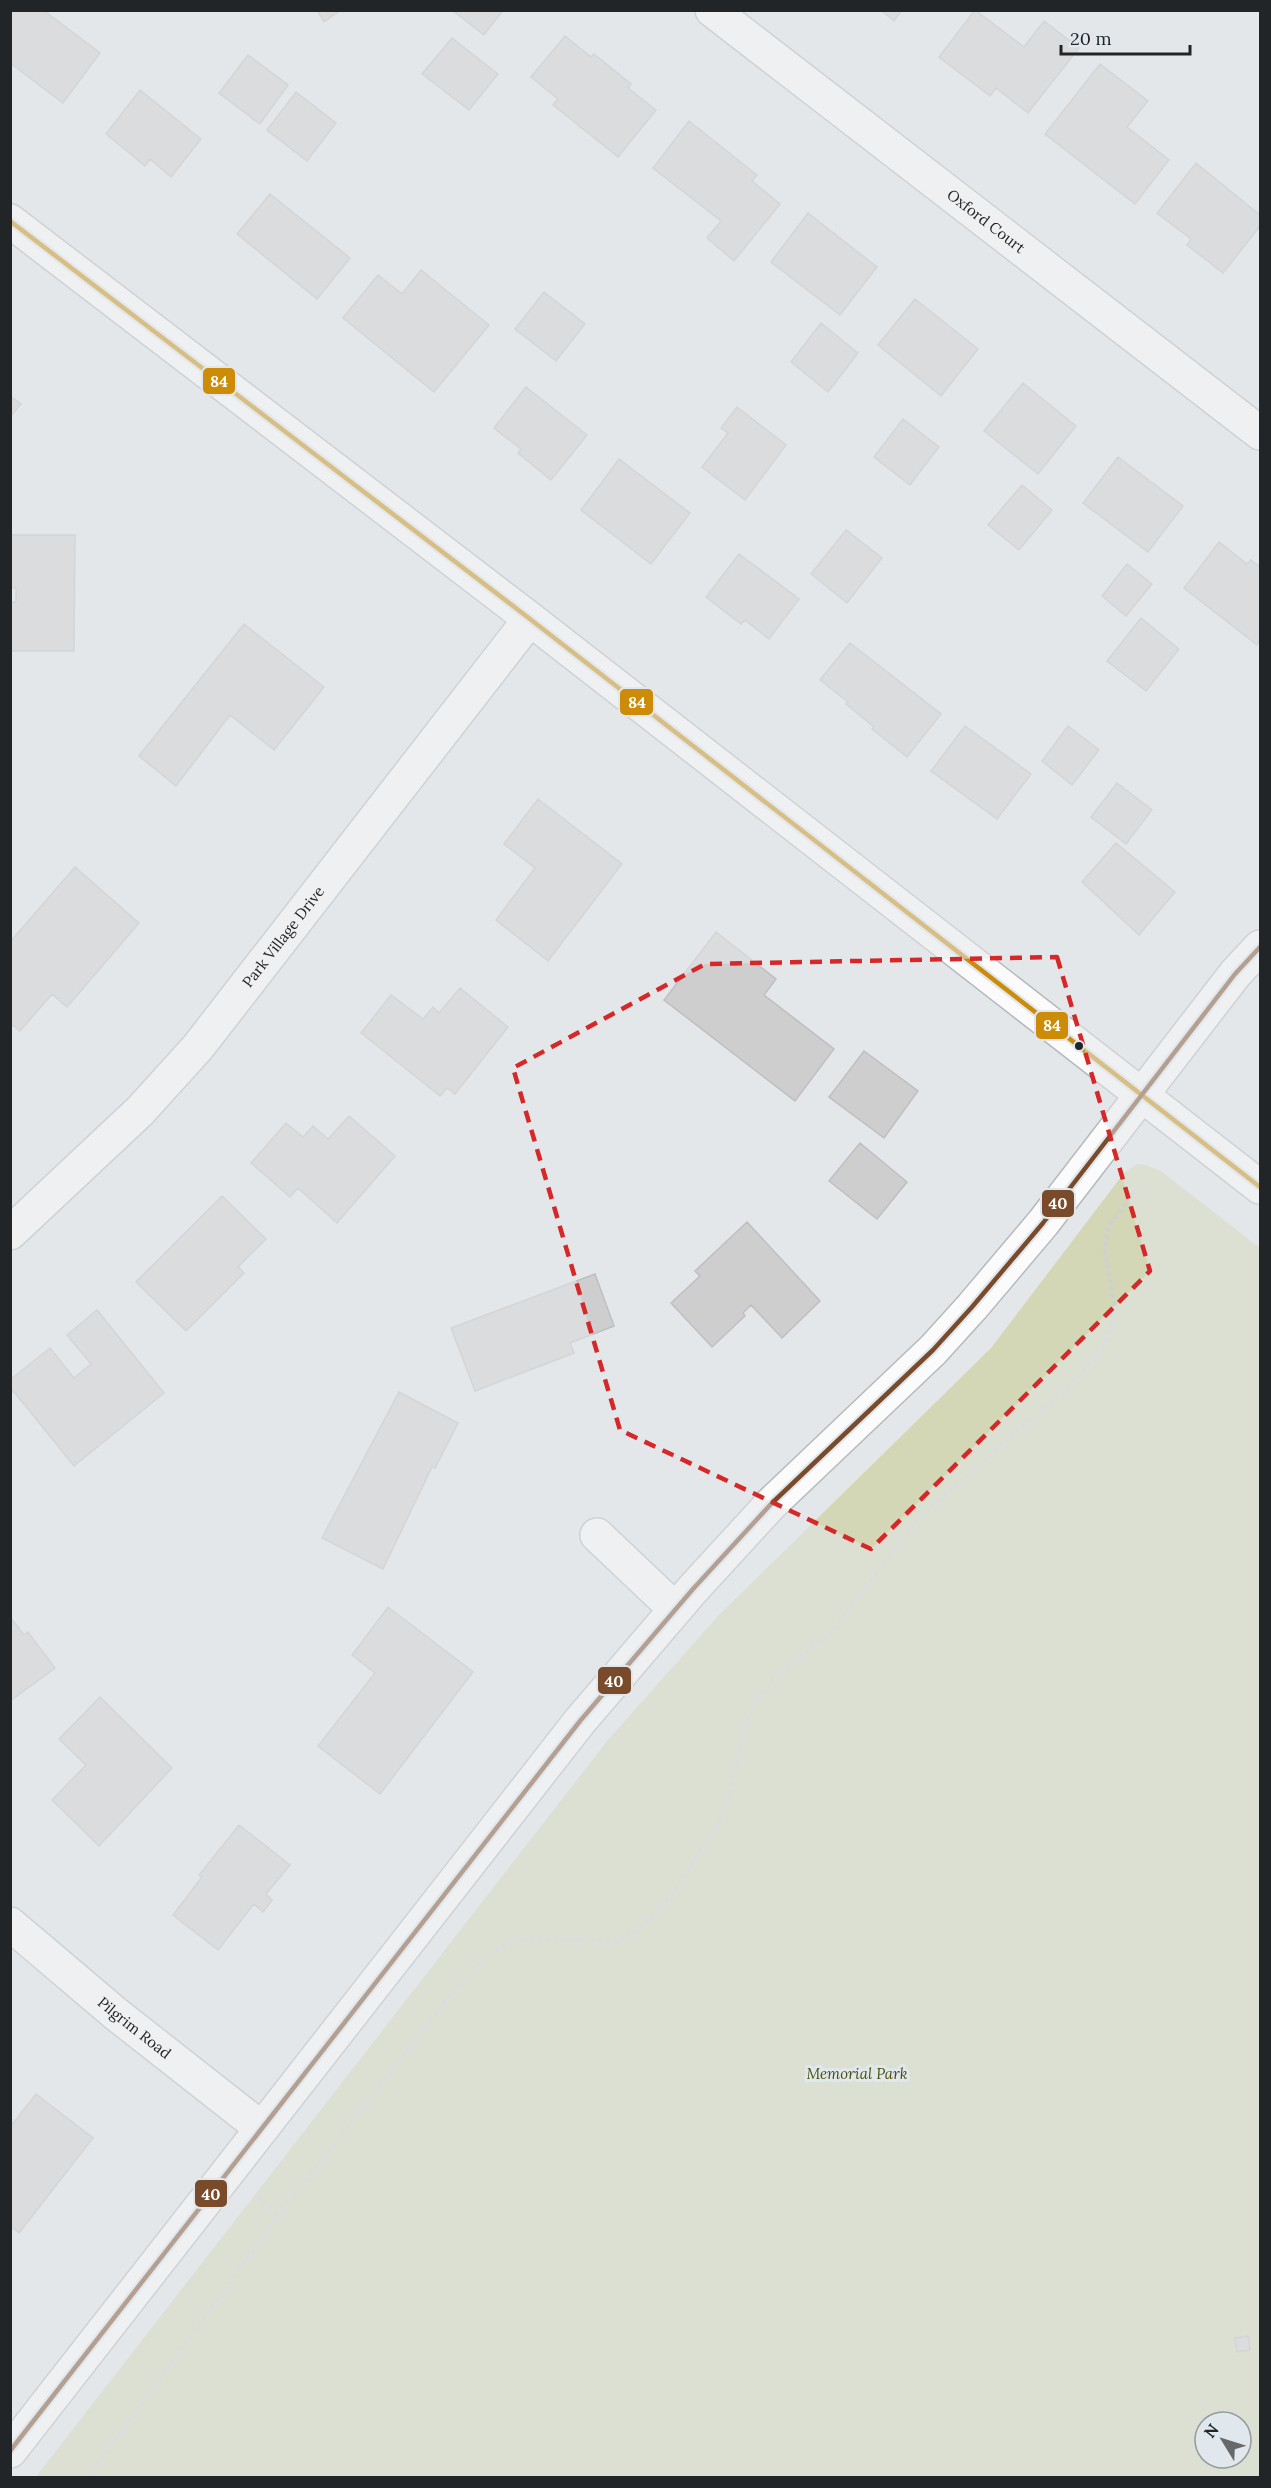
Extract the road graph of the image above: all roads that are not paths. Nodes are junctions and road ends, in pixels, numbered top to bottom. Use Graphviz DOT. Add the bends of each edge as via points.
graph roads {
  1 [pos="712,10"];
  2 [pos="10,221"];
  3 [pos="1260,433"];
  4 [pos="530,619"];
  5 [pos="1260,948"];
  6 [pos="1142,1096"];
  7 [pos="1260,1187"];
  8 [pos="10,1233"];
  9 [pos="597,1535"];
  10 [pos="675,1609"];
  11 [pos="10,1924"];
  12 [pos="260,2127"];
  13 [pos="10,2451"];
  1 -- 3 [label="street, Oxford Court"];
  2 -- 4 [label="street"];
  4 -- 6 [label="street"];
  4 -- 8 [label="street, Park Village Drive" via="198,1047 140,1111"];
  5 -- 6 [label="street" via="1235,974"];
  6 -- 7 [label="street"];
  6 -- 10 [label="street" via="1043,1223 933,1350 771,1504"];
  9 -- 10 [label="street"];
  10 -- 12 [label="street" via="580,1720"];
  11 -- 12 [label="street, Pilgrim Road" via="116,2014"];
  12 -- 13 [label="street"];
}
